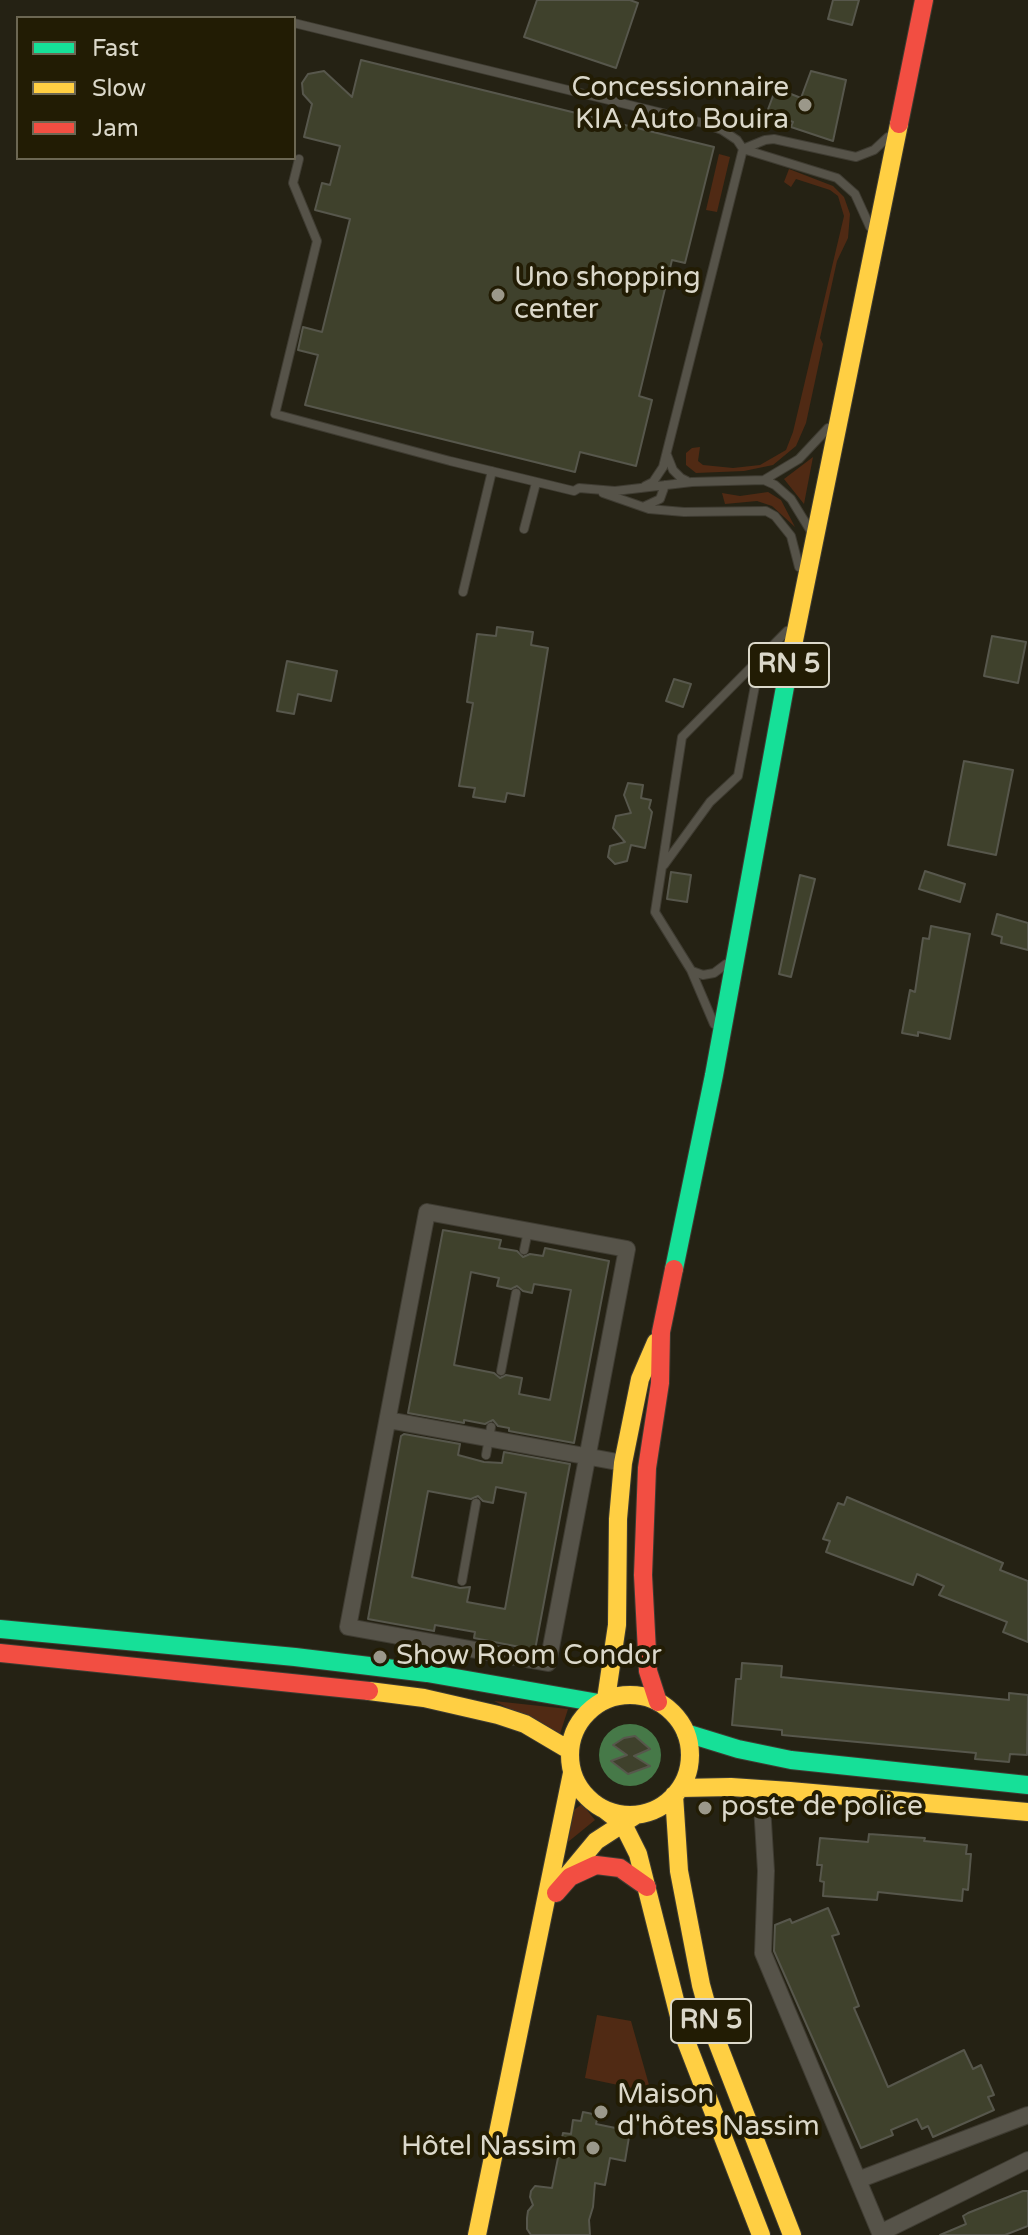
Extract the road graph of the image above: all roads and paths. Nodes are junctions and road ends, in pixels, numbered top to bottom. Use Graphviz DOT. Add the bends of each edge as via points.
graph roads {
  1 [pos="924,0"];
  2 [pos="296,23"];
  3 [pos="898,127"];
  4 [pos="743,149"];
  5 [pos="299,159"];
  6 [pos="875,242"];
  7 [pos="841,413"];
  8 [pos="666,449"];
  9 [pos="492,471"];
  10 [pos="764,480"];
  11 [pos="692,482"];
  12 [pos="536,483"];
  13 [pos="665,485"];
  14 [pos="637,489"];
  15 [pos="597,491"];
  16 [pos="641,508"];
  17 [pos="524,529"];
  18 [pos="816,540"];
  19 [pos="804,591"];
  20 [pos="463,592"];
  21 [pos="798,618"];
  22 [pos="761,654"];
  23 [pos="784,694"];
  24 [pos="661,869"];
  25 [pos="737,947"];
  26 [pos="691,970"];
  27 [pos="720,1040"];
  28 [pos="528,1231"];
  29 [pos="524,1250"];
  30 [pos="516,1293"];
  31 [pos="661,1332"];
  32 [pos="501,1371"];
  33 [pos="388,1420"];
  34 [pos="587,1457"];
  35 [pos="623,1463"];
  36 [pos="476,1503"];
  37 [pos="462,1581"];
  38 [pos="0,1629"];
  39 [pos="0,1653"];
  40 [pos="550,1667"];
  41 [pos="548,1693"];
  42 [pos="602,1701"];
  43 [pos="658,1702"];
  44 [pos="686,1733"];
  45 [pos="569,1750"];
  46 [pos="572,1773"];
  47 [pos="1028,1785"];
  48 [pos="761,1789"];
  49 [pos="677,1792"];
  50 [pos="1028,1812"];
  51 [pos="630,1820"];
  52 [pos="647,1887"];
  53 [pos="556,1893"];
  54 [pos="539,1935"];
  55 [pos="1028,2115"];
  56 [pos="1028,2160"];
  57 [pos="858,2180"];
  58 [pos="880,2234"];
  59 [pos="477,2235"];
  60 [pos="761,2235"];
  61 [pos="792,2235"];
  1 -- 3 [label="main road, RN 5"];
  2 -- 4 [label="lane" via="715,127"];
  3 -- 4 [label="lane" via="874,150 856,157 774,139"];
  3 -- 6 [label="main road, RN 5"];
  4 -- 6 [label="lane" via="837,178 859,202"];
  4 -- 8 [label="lane"];
  5 -- 9 [label="lane" via="293,183 317,241 275,414"];
  6 -- 7 [label="main road, RN 5"];
  7 -- 10 [label="lane" via="799,459"];
  7 -- 18 [label="main road, RN 5"];
  8 -- 11 [label="lane" via="673,470"];
  8 -- 14 [label="lane" via="660,475"];
  9 -- 12 [label="lane"];
  9 -- 20 [label="lane"];
  10 -- 11 [label="lane"];
  10 -- 18 [label="lane" via="791,499"];
  11 -- 13 [label="lane"];
  12 -- 15 [label="lane"];
  12 -- 17 [label="lane"];
  13 -- 14 [label="lane"];
  13 -- 16 [label="lane" via="660,499"];
  14 -- 15 [label="lane"];
  15 -- 16 [label="lane"];
  16 -- 19 [label="lane" via="771,513 791,536"];
  18 -- 19 [label="main road, RN 5"];
  19 -- 21 [label="main road, RN 5"];
  21 -- 22 [label="lane"];
  21 -- 23 [label="main road, RN 5"];
  22 -- 23 [label="lane" via="777,668"];
  22 -- 24 [label="lane" via="738,776 710,802"];
  22 -- 24 [label="lane" via="682,737"];
  23 -- 25 [label="main road, RN 5"];
  24 -- 26 [label="lane" via="655,912"];
  25 -- 26 [label="lane" via="714,973"];
  25 -- 27 [label="main road, RN 5"];
  26 -- 27 [label="lane"];
  27 -- 31 [label="main road, RN 5"];
  28 -- 29 [label="lane"];
  28 -- 33 [label="street" via="427,1212"];
  28 -- 34 [label="street" via="627,1249"];
  30 -- 32 [label="lane"];
  31 -- 35 [label="main road, RN 5" via="640,1379"];
  31 -- 43 [label="main road, RN 5" via="643,1575 648,1671"];
  33 -- 34 [label="street"];
  33 -- 40 [label="street" via="348,1627 451,1637"];
  34 -- 35 [label="street"];
  34 -- 40 [label="street"];
  35 -- 42 [label="main road, RN 5" via="617,1625"];
  36 -- 37 [label="lane"];
  38 -- 41 [label="main road" via="295,1657"];
  39 -- 45 [label="main road" via="424,1698 525,1724"];
  40 -- 41 [label="street" via="557,1685 556,1693"];
  41 -- 42 [label="main road"];
  42 -- 43 [label="main road" via="623,1695"];
  42 -- 45 [label="main road" via="579,1723"];
  43 -- 44 [label="main road"];
  44 -- 47 [label="main road" via="791,1760"];
  44 -- 49 [label="main road" via="690,1761"];
  45 -- 46 [label="main road"];
  46 -- 51 [label="main road" via="585,1795"];
  46 -- 54 [label="main road"];
  48 -- 49 [label="main road"];
  48 -- 50 [label="main road"];
  48 -- 57 [label="street" via="763,1953"];
  49 -- 51 [label="main road" via="664,1806"];
  49 -- 61 [label="main road, RN 5" via="679,1871 701,1985 716,2039"];
  51 -- 52 [label="main road, RN 5"];
  51 -- 53 [label="main road" via="596,1841"];
  52 -- 53 [label="main road" via="620,1868 596,1865 570,1877"];
  52 -- 60 [label="main road, RN 5" via="684,2036"];
  53 -- 54 [label="main road"];
  54 -- 59 [label="main road"];
  55 -- 57 [label="street"];
  56 -- 58 [label="street"];
  57 -- 58 [label="street"];
}
